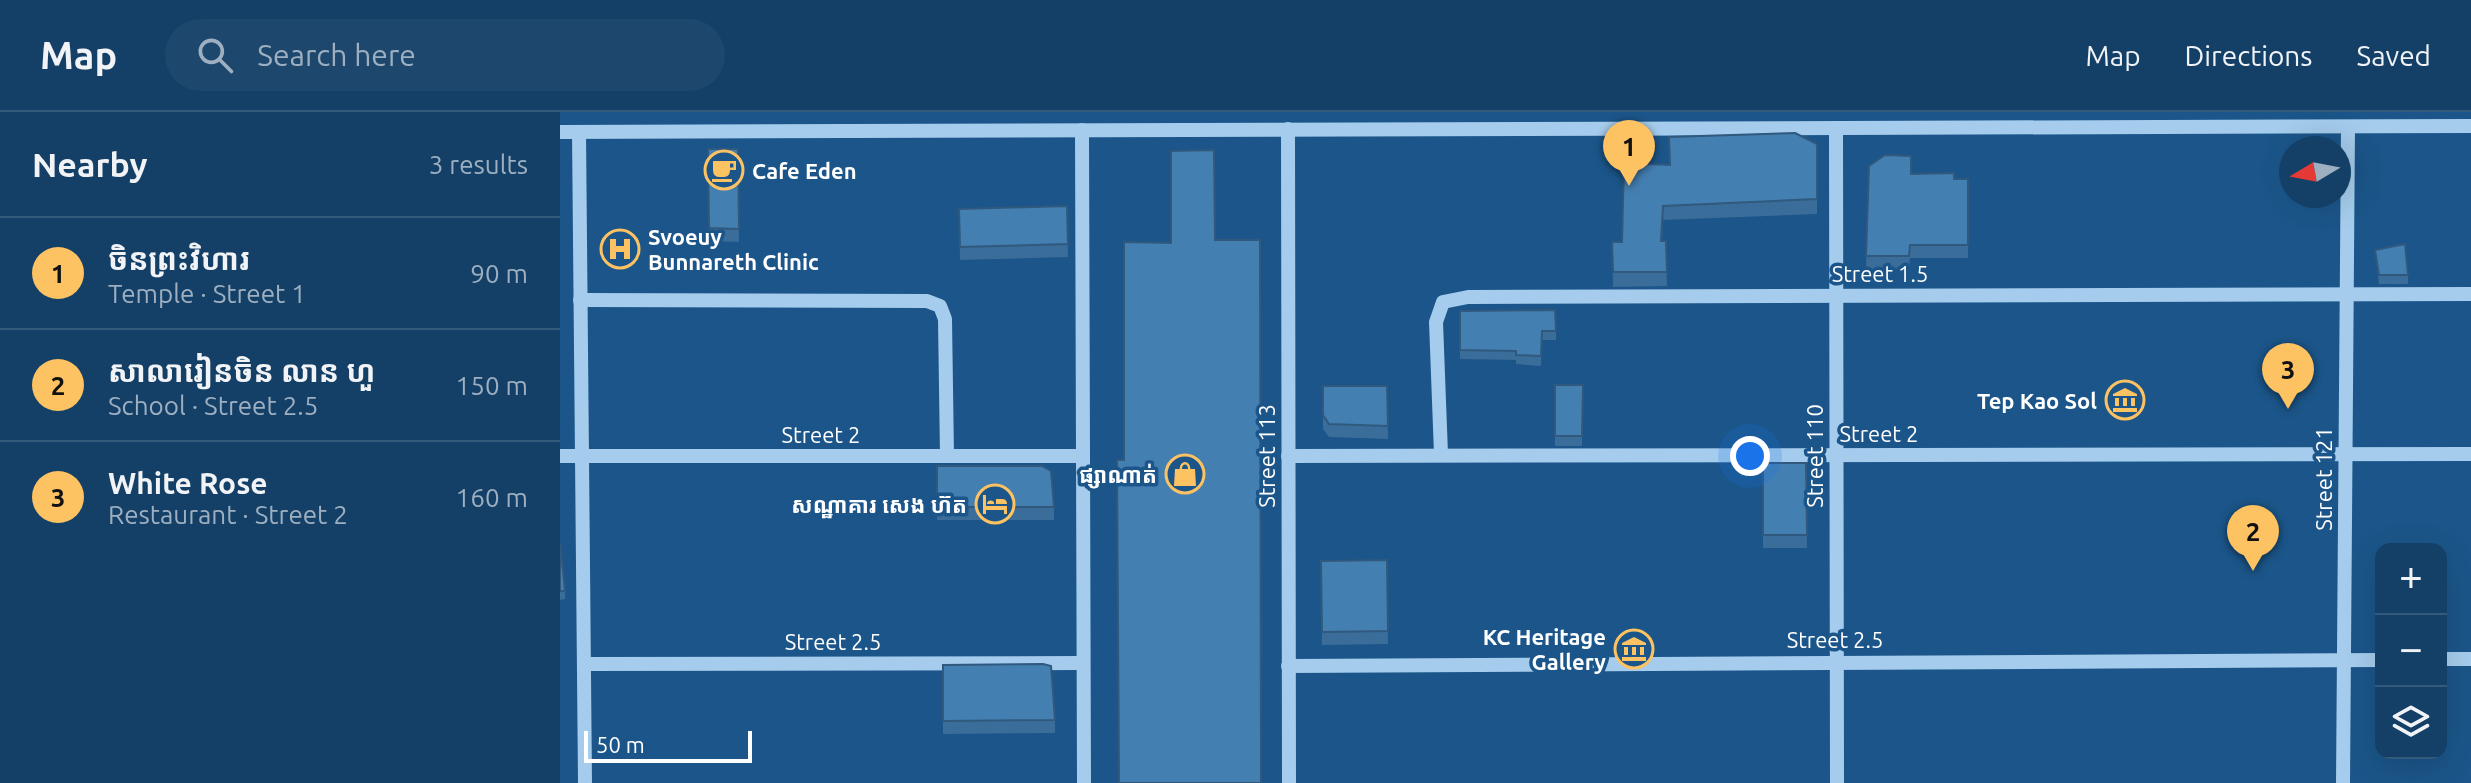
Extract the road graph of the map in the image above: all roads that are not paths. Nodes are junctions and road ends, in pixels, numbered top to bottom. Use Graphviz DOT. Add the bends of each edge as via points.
graph roads {
  1 [pos="2471,126"];
  2 [pos="2348,127"];
  3 [pos="1836,128"];
  4 [pos="1288,129"];
  5 [pos="1082,130"];
  6 [pos="560,132"];
  7 [pos="579,132"];
  8 [pos="2471,294"];
  9 [pos="1835,295"];
  10 [pos="2346,296"];
  11 [pos="580,300"];
  12 [pos="1441,454"];
  13 [pos="2345,454"];
  14 [pos="2471,454"];
  15 [pos="1836,455"];
  16 [pos="560,456"];
  17 [pos="582,456"];
  18 [pos="947,456"];
  19 [pos="1083,456"];
  20 [pos="1288,456"];
  21 [pos="2447,659"];
  22 [pos="2471,659"];
  23 [pos="1836,660"];
  24 [pos="2345,660"];
  25 [pos="2375,660"];
  26 [pos="1083,663"];
  27 [pos="584,664"];
  28 [pos="1288,666"];
  29 [pos="585,783"];
  30 [pos="1084,783"];
  31 [pos="1289,783"];
  32 [pos="1837,783"];
  33 [pos="2343,783"];
  1 -- 2 [label="street"];
  2 -- 3 [label="street"];
  2 -- 10 [label="street, Street 121"];
  3 -- 4 [label="street"];
  3 -- 9 [label="street, Street 110"];
  4 -- 5 [label="street"];
  4 -- 20 [label="street, Street 113"];
  5 -- 7 [label="street"];
  5 -- 19 [label="street"];
  6 -- 7 [label="street"];
  7 -- 11 [label="street"];
  8 -- 10 [label="street, Street 1.5"];
  9 -- 10 [label="street, Street 1.5"];
  9 -- 12 [label="street, Street 1.5" via="1468,297 1443,302 1436,322"];
  9 -- 15 [label="street, Street 110"];
  10 -- 13 [label="street, Street 121"];
  11 -- 17 [label="street"];
  11 -- 18 [label="street" via="927,301 940,306 945,319"];
  12 -- 15 [label="street, Street 2"];
  12 -- 20 [label="street, Street 2"];
  13 -- 14 [label="street, Street 2"];
  13 -- 15 [label="street, Street 2"];
  13 -- 24 [label="street, Street 121"];
  15 -- 23 [label="street, Street 110"];
  16 -- 17 [label="street, Street 2"];
  17 -- 18 [label="street, Street 2"];
  17 -- 27 [label="street"];
  18 -- 19 [label="street, Street 2"];
  19 -- 26 [label="street"];
  20 -- 28 [label="street, Street 113"];
  21 -- 22 [label="street"];
  23 -- 24 [label="street, Street 2.5"];
  23 -- 28 [label="street, Street 2.5"];
  23 -- 32 [label="street, Street 110"];
  24 -- 25 [label="street, Street 2.5"];
  24 -- 33 [label="street, Street 121"];
  26 -- 27 [label="street, Street 2.5"];
  26 -- 30 [label="street"];
  27 -- 29 [label="street"];
  28 -- 31 [label="street, Street 113"];
}
